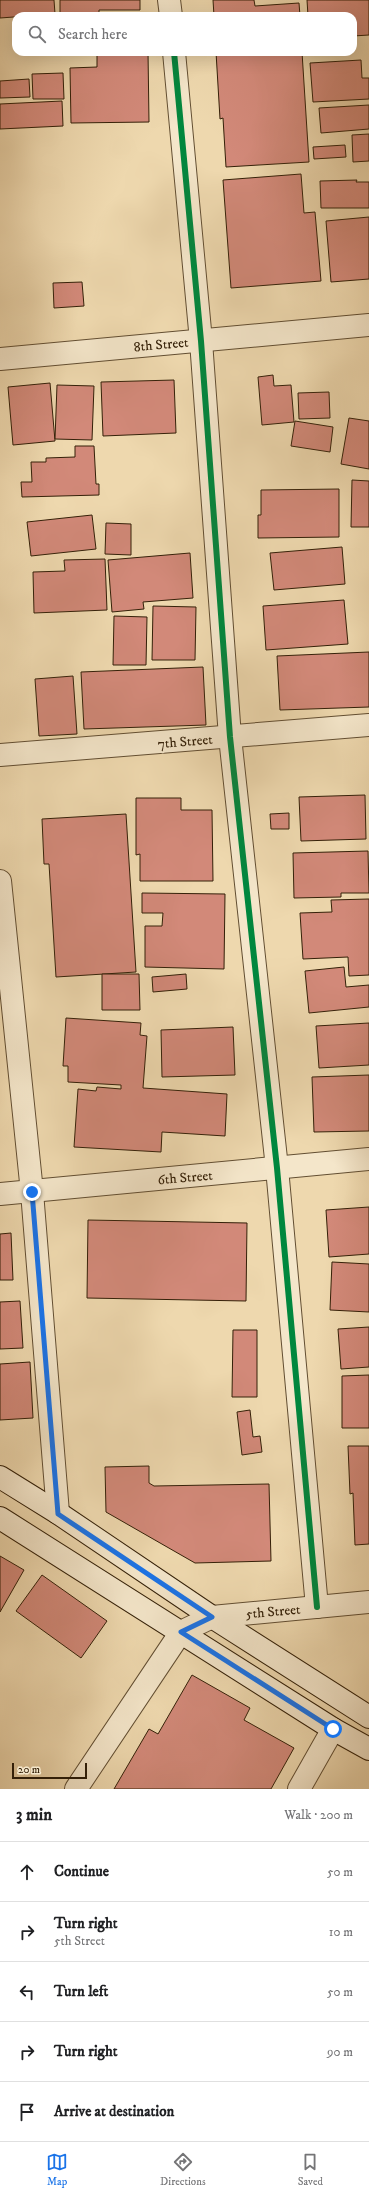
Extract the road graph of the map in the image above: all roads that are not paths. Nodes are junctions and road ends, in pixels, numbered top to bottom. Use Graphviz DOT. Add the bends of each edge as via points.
graph roads {
  1 [pos="169,0"];
  2 [pos="170,12"];
  3 [pos="174,56"];
  4 [pos="369,325"];
  5 [pos="200,341"];
  6 [pos="0,359"];
  7 [pos="369,725"];
  8 [pos="230,737"];
  9 [pos="0,755"];
  10 [pos="0,881"];
  11 [pos="369,1159"];
  12 [pos="277,1168"];
  13 [pos="32,1192"];
  14 [pos="0,1194"];
  15 [pos="0,1477"];
  16 [pos="58,1514"];
  17 [pos="1,1519"];
  18 [pos="369,1602"];
  19 [pos="316,1607"];
  20 [pos="212,1617"];
  21 [pos="181,1632"];
  22 [pos="369,1717"];
  23 [pos="333,1729"];
  24 [pos="369,1749"];
  25 [pos="76,1789"];
  26 [pos="299,1789"];
  1 -- 2 [label="street"];
  3 -- 5 [label="street"];
  4 -- 5 [label="street, 8th Street"];
  5 -- 6 [label="street, 8th Street"];
  5 -- 8 [label="street"];
  7 -- 8 [label="street, 7th Street"];
  8 -- 9 [label="street, 7th Street"];
  8 -- 12 [label="street"];
  10 -- 13 [label="street"];
  11 -- 12 [label="street, 6th Street"];
  12 -- 13 [label="street, 6th Street"];
  12 -- 19 [label="street"];
  13 -- 14 [label="street, 6th Street"];
  13 -- 16 [label="street"];
  15 -- 16 [label="street"];
  16 -- 20 [label="street"];
  17 -- 21 [label="street"];
  18 -- 19 [label="street, 5th Street"];
  19 -- 20 [label="street, 5th Street"];
  20 -- 21 [label="street, 5th Street"];
  20 -- 22 [label="street"];
  21 -- 23 [label="street"];
  21 -- 25 [label="street"];
  23 -- 24 [label="street"];
  23 -- 26 [label="street"];
}
